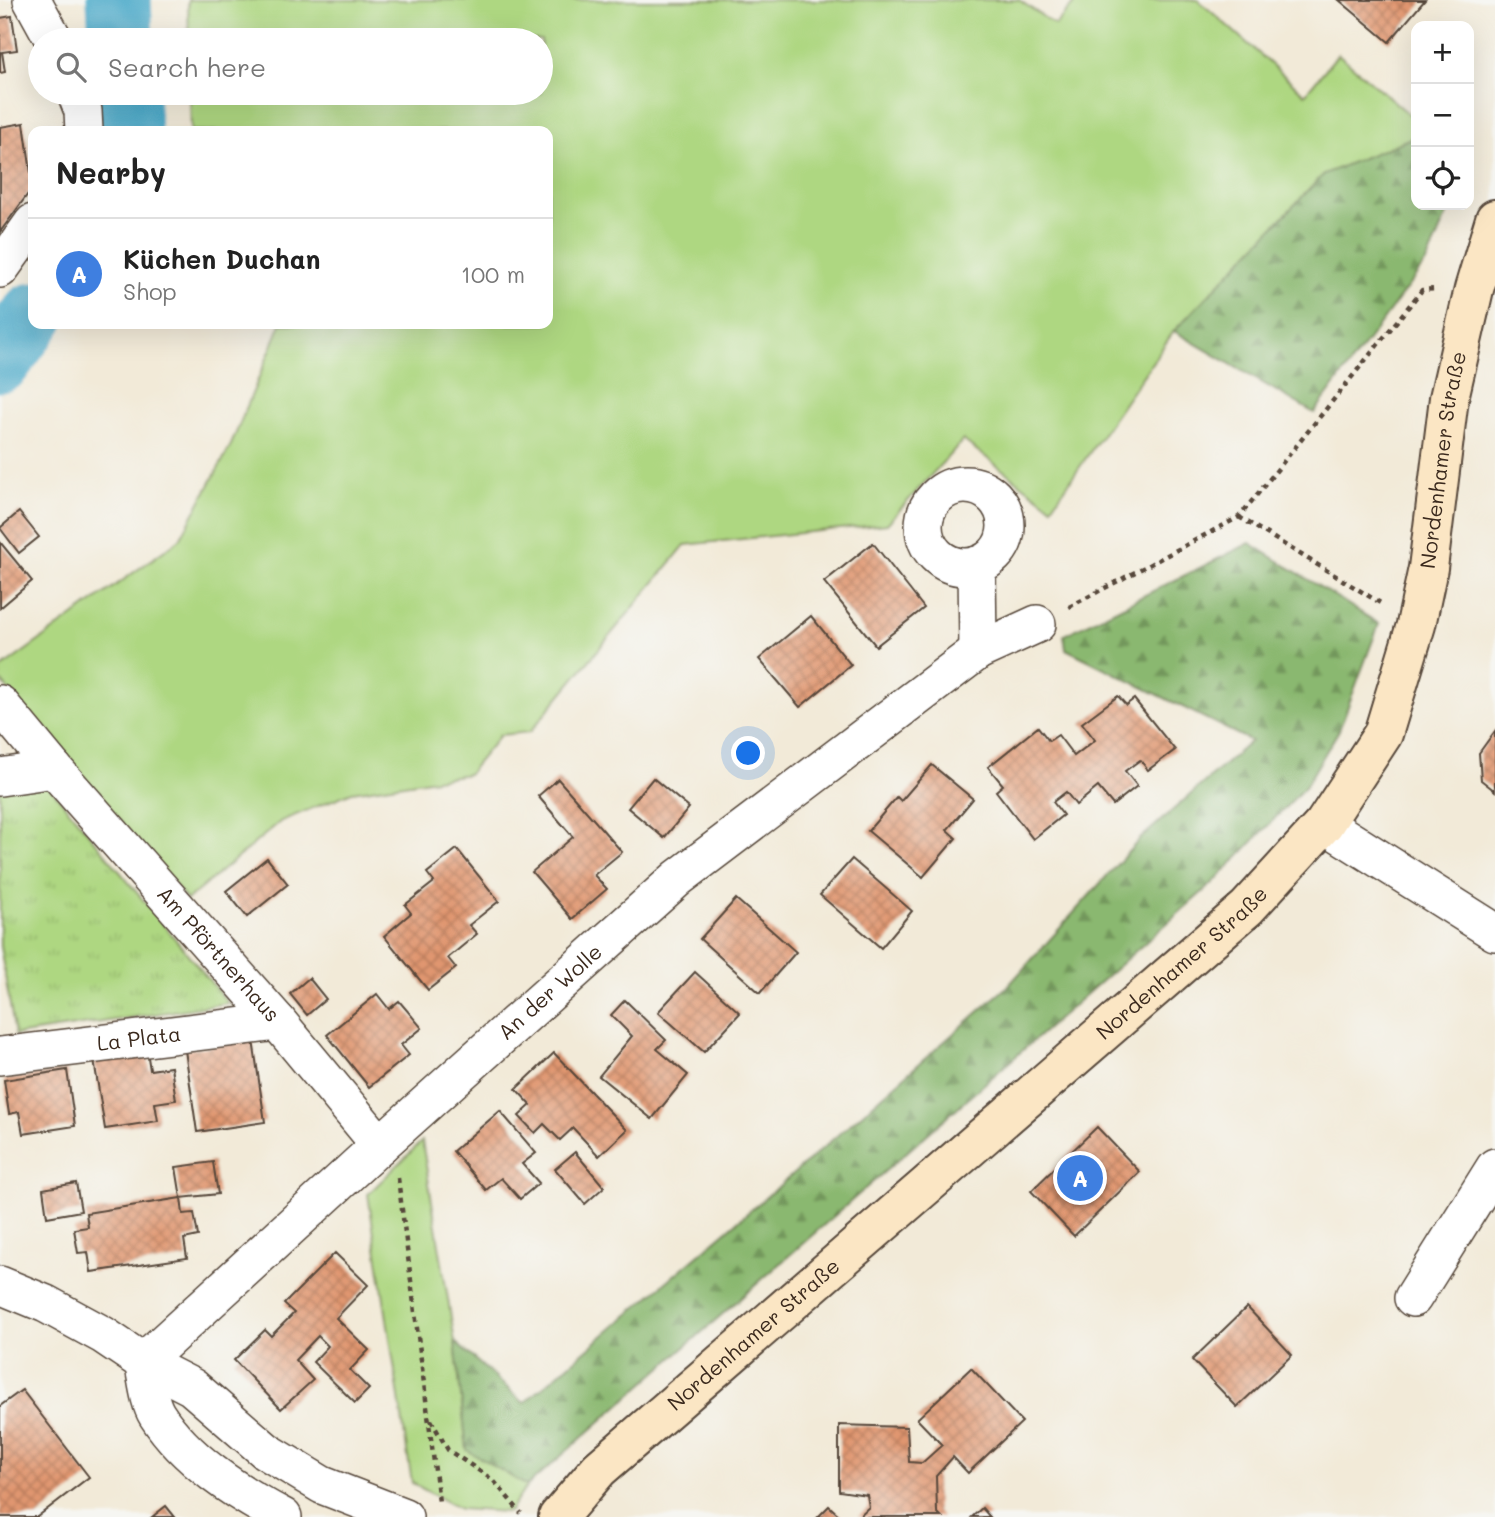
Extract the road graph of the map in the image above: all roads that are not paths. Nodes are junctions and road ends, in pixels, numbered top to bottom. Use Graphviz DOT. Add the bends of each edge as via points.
graph roads {
  1 [pos="32,0"];
  2 [pos="47,28"];
  3 [pos="81,105"];
  4 [pos="84,126"];
  5 [pos="1495,219"];
  6 [pos="28,230"];
  7 [pos="0,269"];
  8 [pos="977,565"];
  9 [pos="1037,624"];
  10 [pos="978,651"];
  11 [pos="0,704"];
  12 [pos="54,769"];
  13 [pos="0,777"];
  14 [pos="1325,824"];
  15 [pos="1495,932"];
  16 [pos="278,1022"];
  17 [pos="0,1056"];
  18 [pos="380,1145"];
  19 [pos="1495,1167"];
  20 [pos="0,1284"];
  21 [pos="1413,1298"];
  22 [pos="143,1362"];
  23 [pos="283,1517"];
  24 [pos="404,1517"];
  25 [pos="558,1517"];
  1 -- 2 [label="street"];
  3 -- 4 [label="street"];
  5 -- 14 [label="street, Nordenhamer Straße" via="1449,398 1428,568 1416,625 1383,734"];
  6 -- 7 [label="street"];
  8 -- 10 [label="street"];
  9 -- 10 [label="street, An der Wolle"];
  10 -- 18 [label="street, An der Wolle" via="678,878"];
  11 -- 12 [label="street, Am Pförtnerhaus"];
  12 -- 13 [label="street"];
  12 -- 16 [label="street, Am Pförtnerhaus"];
  14 -- 15 [label="street"];
  14 -- 25 [label="street, Nordenhamer Straße" via="1247,908 599,1469"];
  16 -- 17 [label="street, La Plata"];
  16 -- 18 [label="street, Am Pförtnerhaus"];
  18 -- 22 [label="street, An der Wolle"];
  19 -- 21 [label="street"];
  20 -- 22 [label="street" via="103,1335"];
  22 -- 23 [label="street" via="156,1413 186,1449 238,1493"];
  22 -- 24 [label="street" via="192,1387 266,1451 322,1485"];
}
